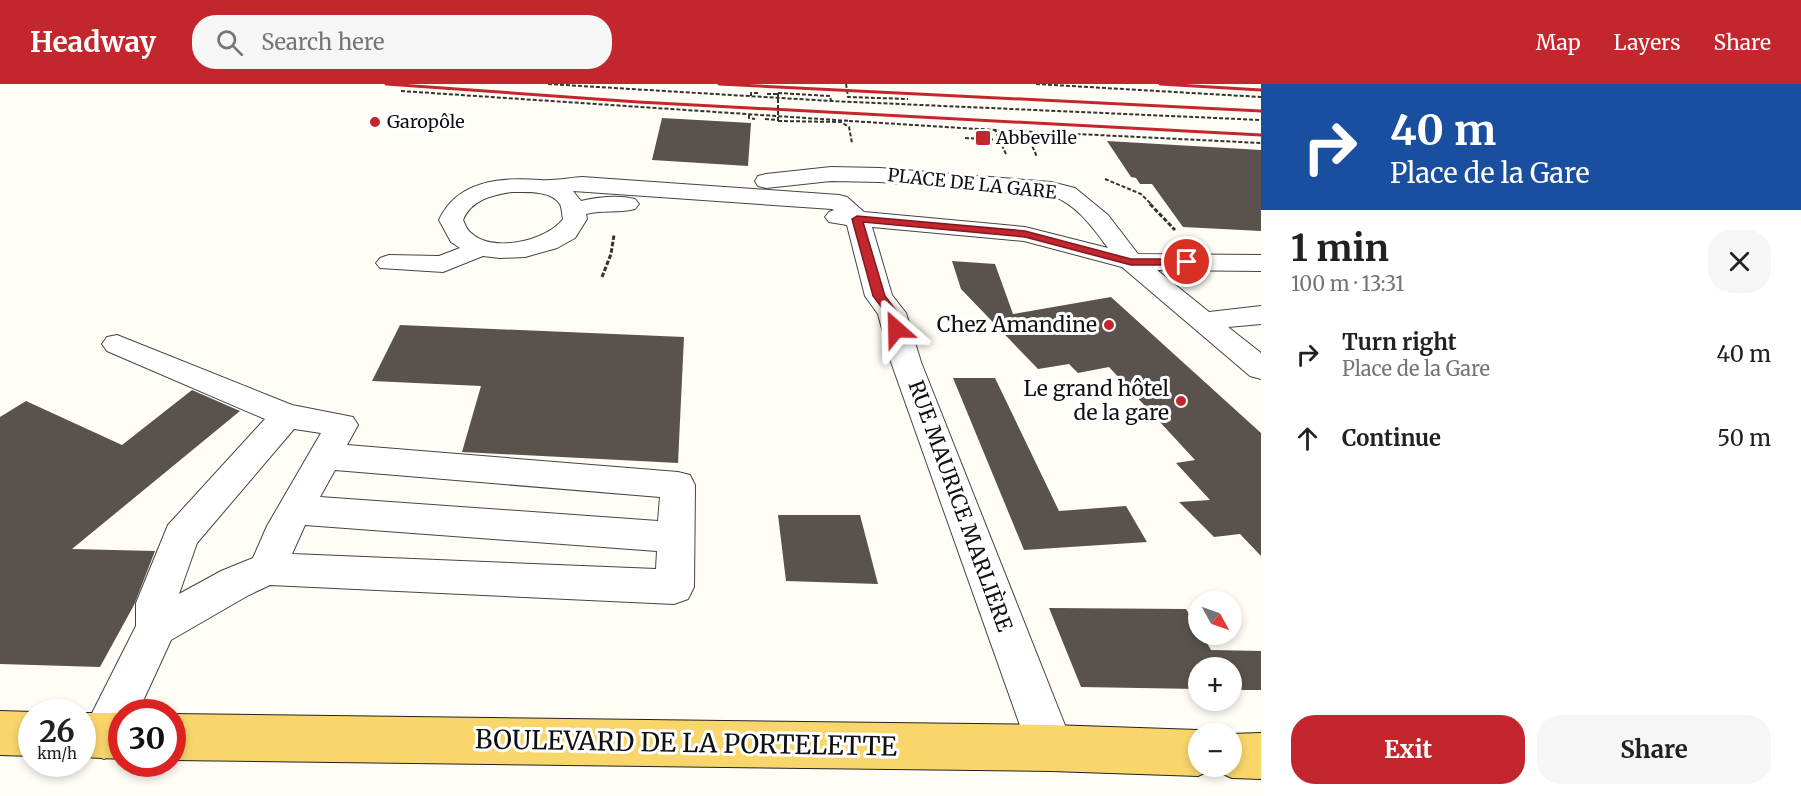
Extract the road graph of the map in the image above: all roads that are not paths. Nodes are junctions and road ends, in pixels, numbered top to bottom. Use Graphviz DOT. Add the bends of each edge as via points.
graph roads {
  1 [pos="542,187"];
  2 [pos="691,191"];
  3 [pos="575,209"];
  4 [pos="848,210"];
  5 [pos="480,248"];
  6 [pos="1131,262"];
  7 [pos="389,263"];
  8 [pos="1261,263"];
  9 [pos="1261,315"];
  10 [pos="1204,321"];
  11 [pos="117,344"];
  12 [pos="1261,369"];
  13 [pos="287,416"];
  14 [pos="323,456"];
  15 [pos="295,510"];
  16 [pos="676,537"];
  17 [pos="267,569"];
  18 [pos="156,627"];
  19 [pos="0,733"];
  20 [pos="18,734"];
  21 [pos="103,736"];
  22 [pos="186,737"];
  23 [pos="1051,748"];
  24 [pos="1188,753"];
  25 [pos="1242,755"];
  26 [pos="1261,756"];
  1 -- 2 [label="street, PLACE DE LA GARE" via="582,184"];
  1 -- 3 [label="street" via="558,192"];
  1 -- 5 [label="street, PLACE DE LA GARE" via="497,187 473,195 457,207 451,220 455,234"];
  2 -- 4 [label="street, PLACE DE LA GARE"];
  2 -- 6 [label="street, PLACE DE LA GARE" via="831,174 1051,189 1067,193 1100,220"];
  3 -- 4 [label="street, PLACE DE LA GARE" via="640,203"];
  3 -- 5 [label="street" via="570,229 550,243 517,251"];
  4 -- 6 [label="street, PLACE DE LA GARE" via="1025,234"];
  4 -- 23 [label="street, RUE MAURICE MARLIÈRE" via="879,296 892,313 906,362"];
  5 -- 7 [label="street" via="443,264"];
  6 -- 8 [label="street"];
  6 -- 10 [label="street"];
  9 -- 10 [label="street"];
  10 -- 12 [label="street"];
  11 -- 13 [label="street"];
  13 -- 14 [label="street" via="342,425"];
  13 -- 18 [label="street" via="182,536 156,603"];
  14 -- 15 [label="street"];
  14 -- 16 [label="street" via="678,485"];
  15 -- 16 [label="street"];
  15 -- 17 [label="street"];
  16 -- 17 [label="street" via="674,587"];
  17 -- 18 [label="street"];
  18 -- 21 [label="street"];
  19 -- 20 [label="main road"];
  22 -- 23 [label="main road, BOULEVARD DE LA PORTELETTE"];
  23 -- 24 [label="main road, BOULEVARD DE LA PORTELETTE"];
  25 -- 26 [label="main road"];
}
